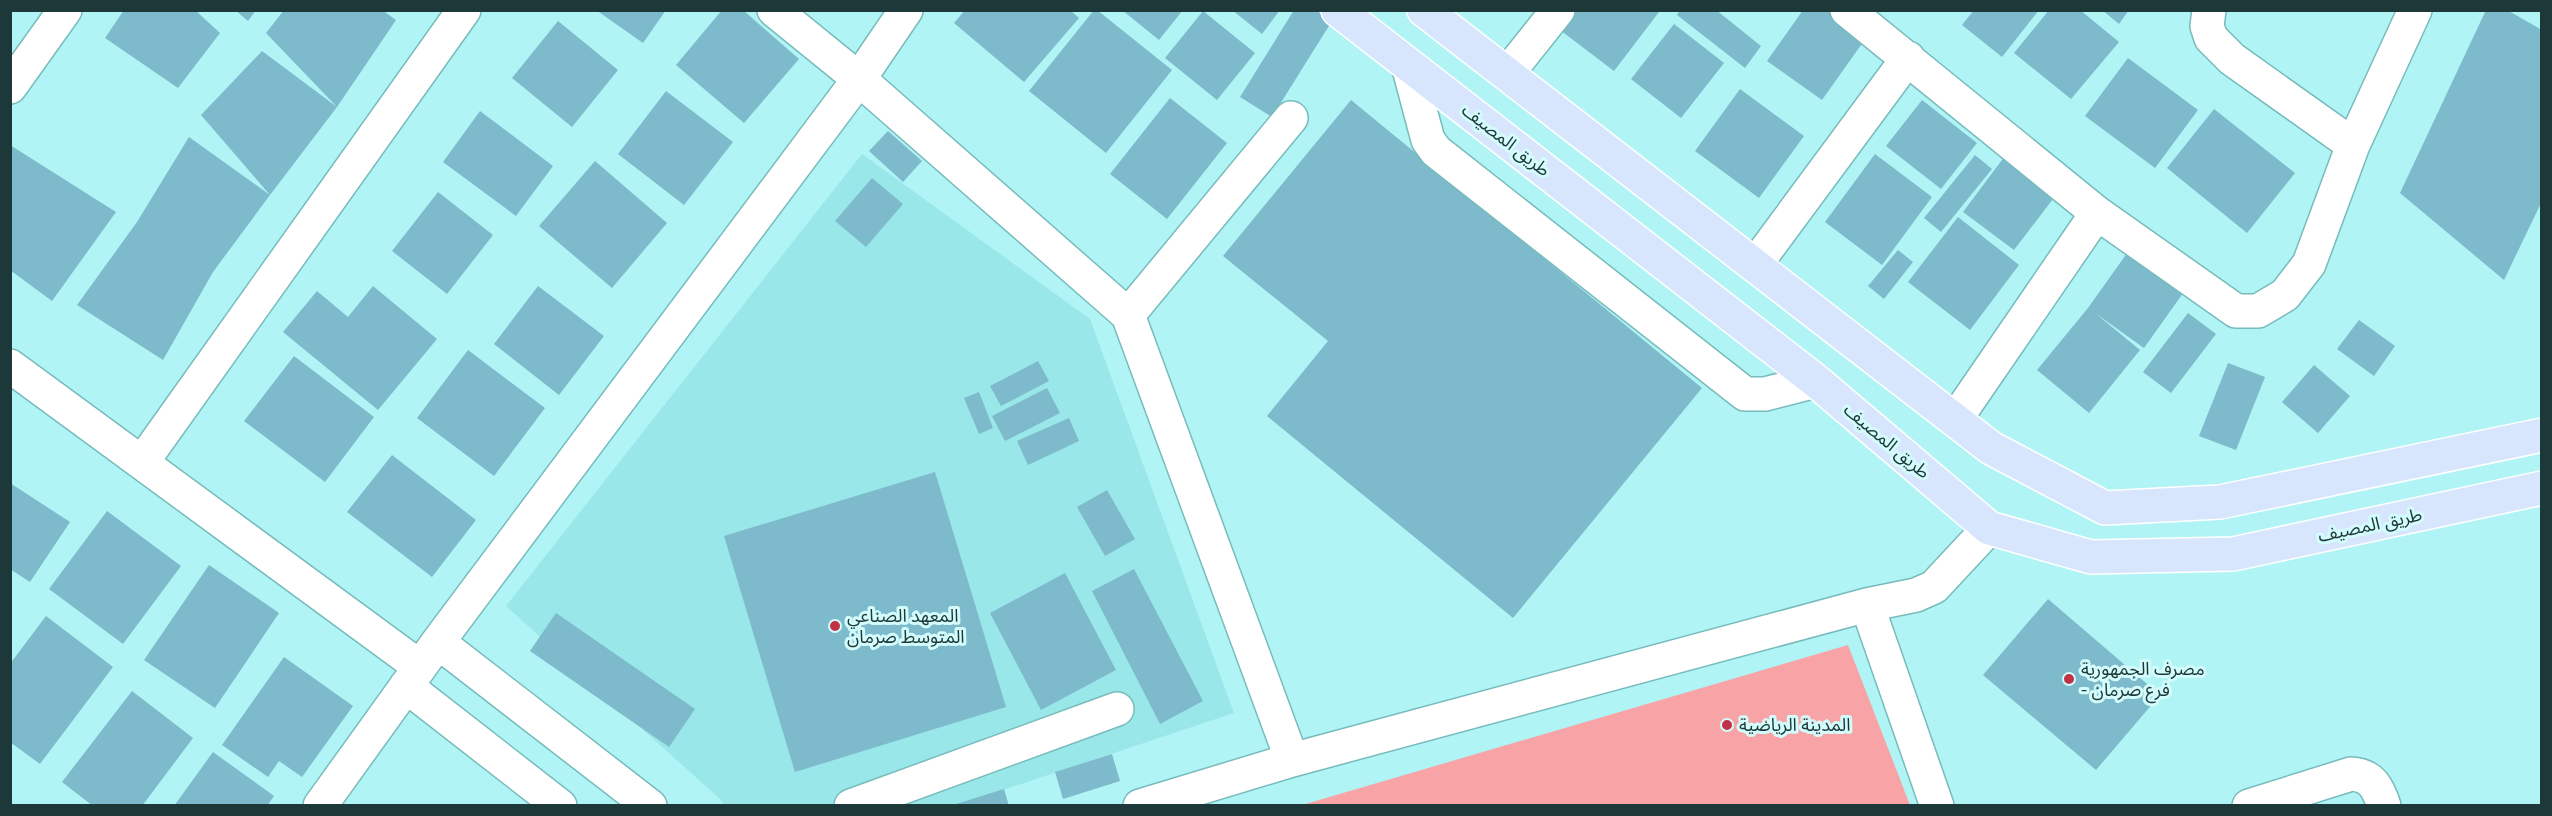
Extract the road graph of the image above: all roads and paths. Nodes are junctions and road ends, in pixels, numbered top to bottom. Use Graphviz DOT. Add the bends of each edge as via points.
graph roads {
  1 [pos="65,10"];
  2 [pos="464,10"];
  3 [pos="774,10"];
  4 [pos="906,10"];
  5 [pos="1338,10"];
  6 [pos="1424,10"];
  7 [pos="1558,10"];
  8 [pos="1847,10"];
  9 [pos="2209,10"];
  10 [pos="2415,10"];
  11 [pos="1908,58"];
  12 [pos="1408,65"];
  13 [pos="1507,74"];
  14 [pos="859,79"];
  15 [pos="10,87"];
  16 [pos="1291,118"];
  17 [pos="2353,145"];
  18 [pos="2097,213"];
  19 [pos="1755,265"];
  20 [pos="1128,315"];
  21 [pos="10,366"];
  22 [pos="1816,381"];
  23 [pos="1955,420"];
  24 [pos="2541,435"];
  25 [pos="143,461"];
  26 [pos="2541,488"];
  27 [pos="1989,528"];
  28 [pos="1867,605"];
  29 [pos="422,665"];
  30 [pos="1117,709"];
  31 [pos="1292,760"];
  32 [pos="320,806"];
  33 [pos="561,806"];
  34 [pos="650,806"];
  35 [pos="851,806"];
  36 [pos="1140,806"];
  37 [pos="1937,806"];
  38 [pos="2249,806"];
  39 [pos="2384,806"];
  1 -- 15 [label="street"];
  2 -- 25 [label="street"];
  3 -- 14 [label="street"];
  4 -- 14 [label="street"];
  5 -- 12 [label="main road, طريق المصيف"];
  6 -- 13 [label="main road"];
  7 -- 13 [label="street"];
  8 -- 11 [label="street"];
  9 -- 17 [label="street" via="2207,26 2211,38 2232,59"];
  10 -- 17 [label="street"];
  11 -- 18 [label="street"];
  11 -- 19 [label="street"];
  12 -- 22 [label="main road, طريق المصيف"];
  12 -- 22 [label="street" via="1428,141 1437,151 1745,394 1765,394"];
  13 -- 19 [label="main road"];
  14 -- 20 [label="street"];
  14 -- 29 [label="street"];
  16 -- 20 [label="street"];
  17 -- 18 [label="street" via="2309,264 2285,294 2258,311 2236,311"];
  18 -- 23 [label="street"];
  19 -- 23 [label="main road"];
  20 -- 31 [label="street"];
  21 -- 25 [label="street"];
  22 -- 27 [label="main road, طريق المصيف"];
  23 -- 24 [label="main road" via="1991,448 2105,508 2220,502"];
  25 -- 29 [label="street"];
  26 -- 27 [label="main road, طريق المصيف" via="2233,554 2091,557"];
  27 -- 28 [label="street" via="1934,587 1916,595"];
  28 -- 31 [label="street"];
  28 -- 37 [label="street"];
  29 -- 32 [label="street"];
  29 -- 33 [label="street"];
  29 -- 34 [label="street"];
  30 -- 35 [label="street"];
  31 -- 36 [label="street"];
  38 -- 39 [label="street" via="2351,774 2362,774 2371,780"];
}
